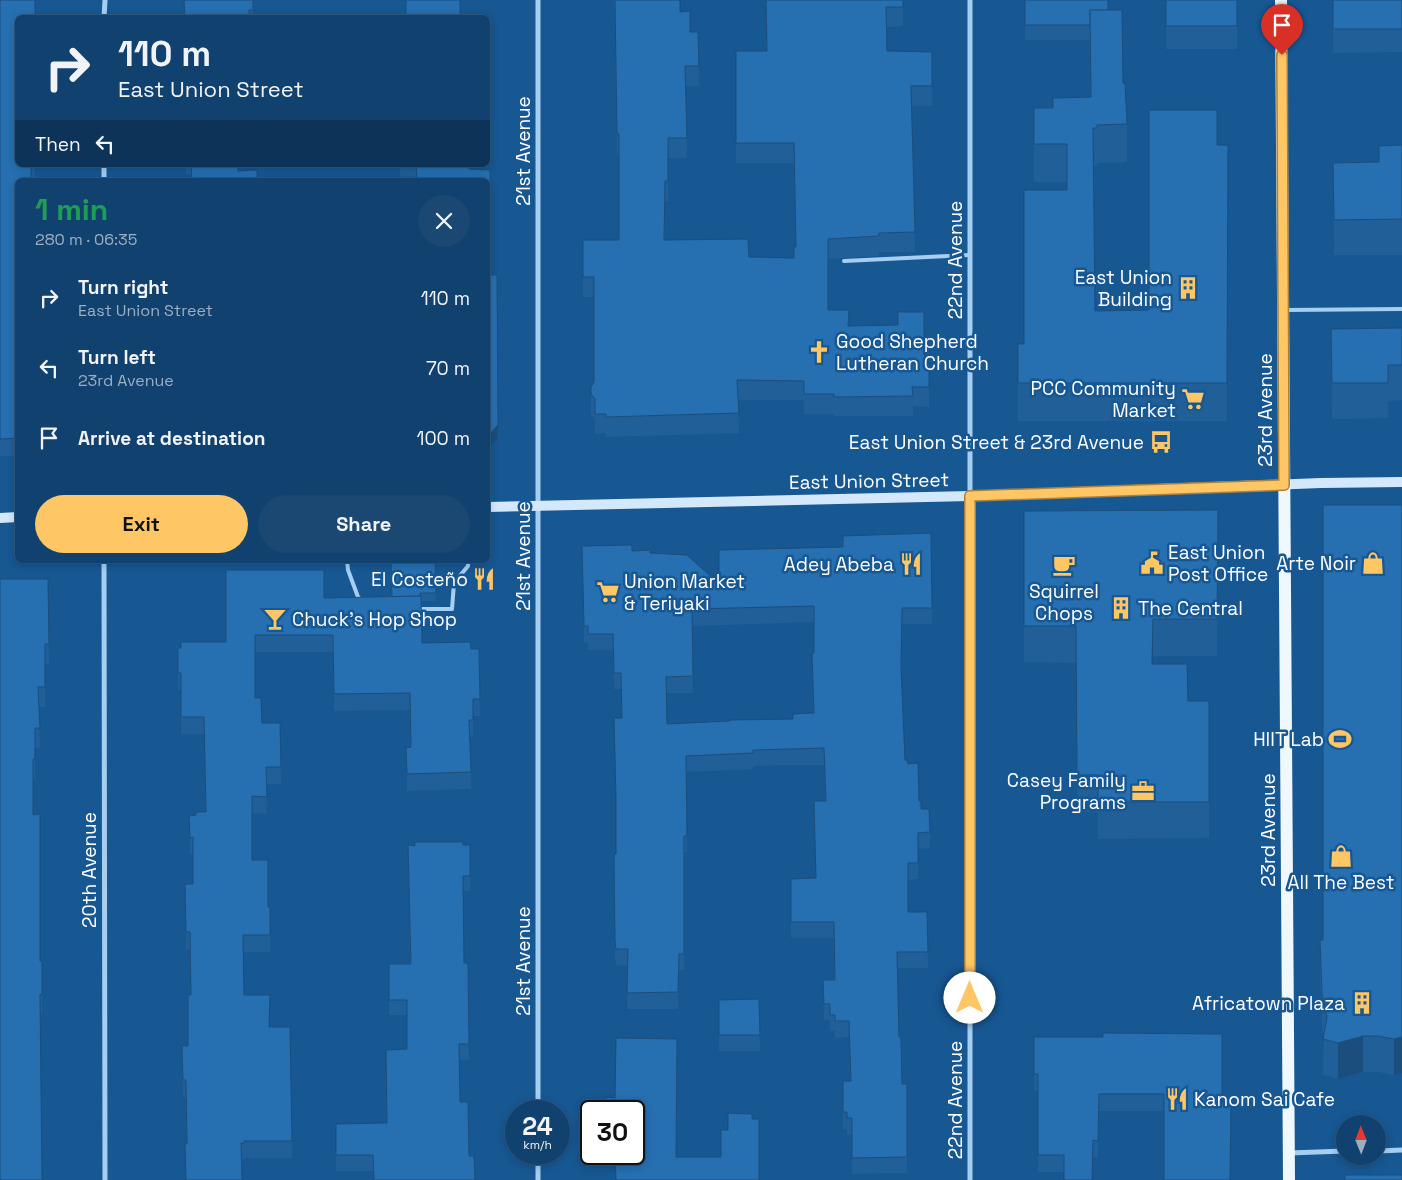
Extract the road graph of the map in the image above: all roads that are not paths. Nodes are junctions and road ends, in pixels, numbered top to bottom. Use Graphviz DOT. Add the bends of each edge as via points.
graph roads {
  1 [pos="104,0"];
  2 [pos="538,0"];
  3 [pos="970,0"];
  4 [pos="1281,0"];
  5 [pos="104,15"];
  6 [pos="969,255"];
  7 [pos="844,261"];
  8 [pos="1402,309"];
  9 [pos="1283,310"];
  10 [pos="1402,482"];
  11 [pos="1284,485"];
  12 [pos="970,496"];
  13 [pos="538,506"];
  14 [pos="490,507"];
  15 [pos="15,517"];
  16 [pos="0,518"];
  17 [pos="104,563"];
  18 [pos="347,563"];
  19 [pos="468,563"];
  20 [pos="364,603"];
  21 [pos="416,609"];
  22 [pos="538,1100"];
  23 [pos="1402,1150"];
  24 [pos="1336,1151"];
  25 [pos="1386,1151"];
  26 [pos="1288,1153"];
  27 [pos="538,1165"];
  28 [pos="105,1180"];
  29 [pos="538,1180"];
  30 [pos="970,1180"];
  31 [pos="1289,1180"];
  1 -- 5 [label="street"];
  2 -- 13 [label="street, 21st Avenue"];
  3 -- 6 [label="street, 22nd Avenue"];
  4 -- 9 [label="main road, 23rd Avenue"];
  6 -- 7 [label="lane"];
  6 -- 12 [label="street, 22nd Avenue"];
  8 -- 9 [label="lane"];
  9 -- 11 [label="main road, 23rd Avenue"];
  10 -- 11 [label="main road, East Union Street"];
  11 -- 12 [label="main road, East Union Street"];
  11 -- 26 [label="main road, 23rd Avenue"];
  12 -- 13 [label="main road, East Union Street"];
  12 -- 30 [label="street, 22nd Avenue"];
  13 -- 14 [label="main road, East Union Street"];
  13 -- 22 [label="street, 21st Avenue"];
  15 -- 16 [label="main road"];
  17 -- 28 [label="street, 20th Avenue"];
  18 -- 20 [label="lane" via="358,597"];
  19 -- 21 [label="lane" via="454,583 452,609"];
  23 -- 25 [label="street"];
  24 -- 26 [label="street"];
  26 -- 31 [label="main road, 23rd Avenue"];
  27 -- 29 [label="street"];
}
